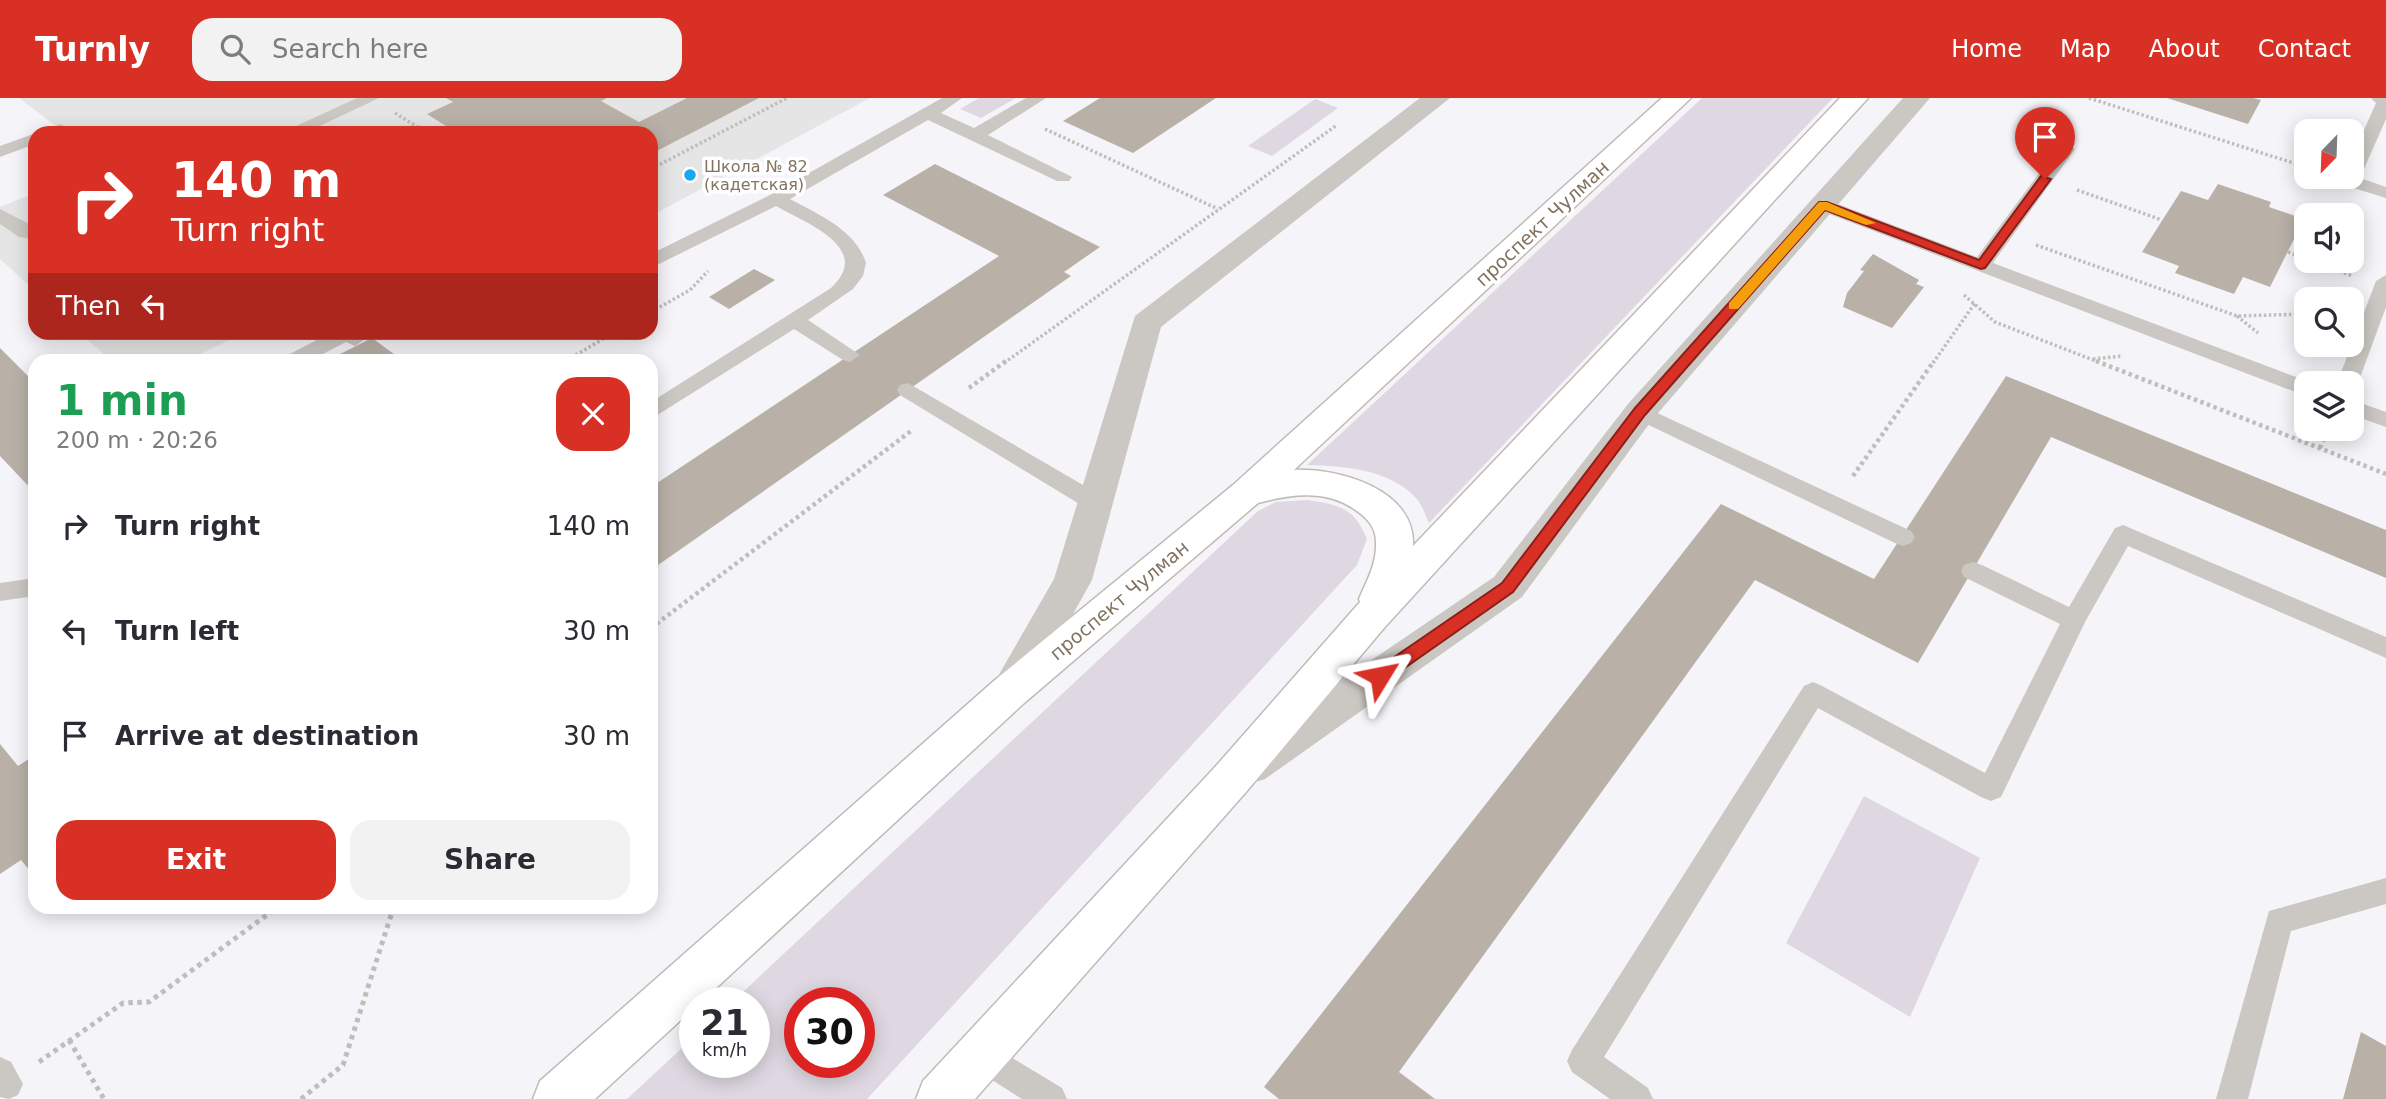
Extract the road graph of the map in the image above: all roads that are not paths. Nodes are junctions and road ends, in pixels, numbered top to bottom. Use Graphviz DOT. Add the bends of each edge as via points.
graph roads {
  1 [pos="371,98"];
  2 [pos="954,98"];
  3 [pos="1038,98"];
  4 [pos="1437,98"];
  5 [pos="1678,98"];
  6 [pos="1854,98"];
  7 [pos="1917,98"];
  8 [pos="2379,98"];
  9 [pos="928,113"];
  10 [pos="306,126"];
  11 [pos="975,135"];
  12 [pos="28,141"];
  13 [pos="2066,149"];
  14 [pos="0,152"];
  15 [pos="1063,177"];
  16 [pos="2386,193"];
  17 [pos="776,199"];
  18 [pos="1823,205"];
  19 [pos="0,215"];
  20 [pos="28,233"];
  21 [pos="658,258"];
  22 [pos="1990,268"];
  23 [pos="2384,284"];
  24 [pos="794,320"];
  25 [pos="334,340"];
  26 [pos="307,354"];
  27 [pos="850,355"];
  28 [pos="2351,371"];
  29 [pos="2294,384"];
  30 [pos="908,390"];
  31 [pos="658,407"];
  32 [pos="2364,411"];
  33 [pos="1640,412"];
  34 [pos="2386,419"];
  35 [pos="1246,494"];
  36 [pos="1094,502"];
  37 [pos="1903,537"];
  38 [pos="1973,571"];
  39 [pos="28,588"];
  40 [pos="0,592"];
  41 [pos="1370,617"];
  42 [pos="2074,620"];
  43 [pos="2386,648"];
  44 [pos="1009,692"];
  45 [pos="1231,779"];
  46 [pos="2386,891"];
  47 [pos="981,1055"];
  48 [pos="558,1099"];
  49 [pos="941,1099"];
  50 [pos="1051,1099"];
  51 [pos="1637,1099"];
  52 [pos="2232,1099"];
  1 -- 10 [label="lane"];
  2 -- 9 [label="lane"];
  3 -- 11 [label="lane"];
  4 -- 36 [label="street" via="1146,323"];
  5 -- 35 [label="main road, проспект Чулман"];
  6 -- 41 [label="main road"];
  7 -- 18 [label="street"];
  8 -- 16 [label="lane" via="2386,100 2350,181"];
  9 -- 11 [label="lane"];
  9 -- 17 [label="lane"];
  11 -- 15 [label="lane"];
  12 -- 14 [label="lane"];
  13 -- 22 [label="lane" via="2004,234"];
  17 -- 21 [label="lane"];
  17 -- 24 [label="lane" via="841,236 853,247 858,263 853,277 838,292"];
  18 -- 22 [label="lane"];
  18 -- 33 [label="street"];
  19 -- 20 [label="lane"];
  22 -- 29 [label="lane"];
  23 -- 28 [label="lane"];
  24 -- 27 [label="lane"];
  24 -- 31 [label="lane"];
  25 -- 26 [label="lane"];
  30 -- 36 [label="lane"];
  32 -- 34 [label="lane"];
  33 -- 37 [label="lane"];
  33 -- 45 [label="street" via="1508,587"];
  35 -- 41 [label="main road" via="1293,483 1329,485 1367,496 1392,524 1395,558"];
  35 -- 44 [label="main road, проспект Чулман"];
  36 -- 44 [label="street" via="1073,580"];
  38 -- 42 [label="lane"];
  39 -- 40 [label="lane"];
  41 -- 45 [label="main road"];
  42 -- 43 [label="lane" via="2123,534"];
  42 -- 51 [label="lane" via="1992,789 1813,693 1583,1061"];
  44 -- 48 [label="main road, проспект Чулман"];
  45 -- 47 [label="main road"];
  46 -- 52 [label="lane" via="2280,921"];
  47 -- 49 [label="main road"];
  47 -- 50 [label="lane"];
}
